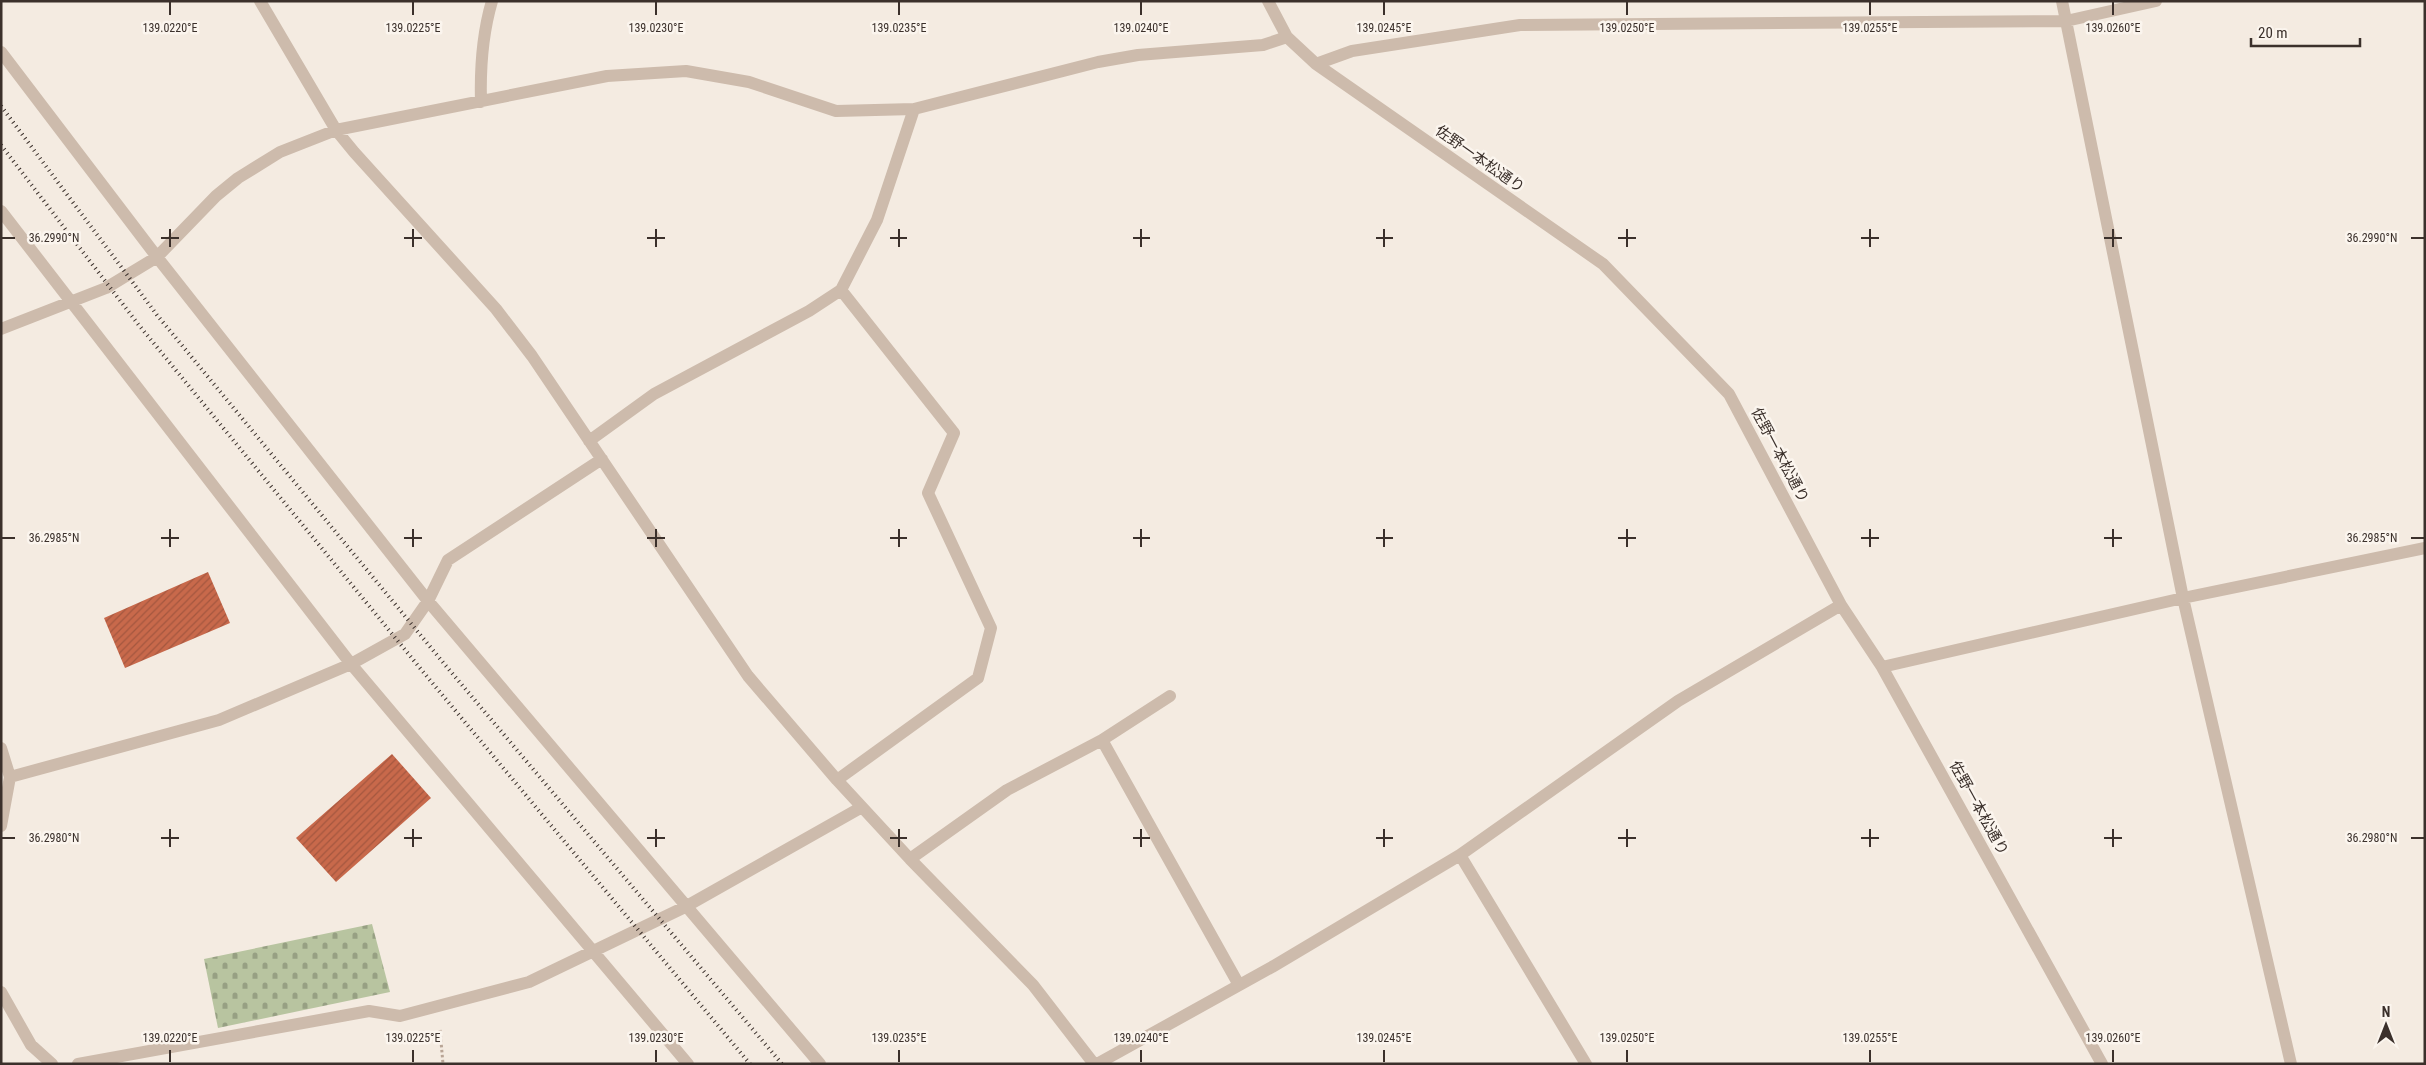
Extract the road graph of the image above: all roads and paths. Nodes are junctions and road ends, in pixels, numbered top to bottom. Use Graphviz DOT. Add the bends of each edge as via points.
graph roads {
  1 [pos="260,1"];
  2 [pos="492,1"];
  3 [pos="1268,1"];
  4 [pos="2062,1"];
  5 [pos="2156,1"];
  6 [pos="2066,21"];
  7 [pos="1287,37"];
  8 [pos="1,52"];
  9 [pos="1316,64"];
  10 [pos="481,102"];
  11 [pos="914,109"];
  12 [pos="336,130"];
  13 [pos="1,211"];
  14 [pos="158,257"];
  15 [pos="841,290"];
  16 [pos="70,302"];
  17 [pos="1,329"];
  18 [pos="589,441"];
  19 [pos="602,459"];
  20 [pos="2425,548"];
  21 [pos="2183,598"];
  22 [pos="428,601"];
  23 [pos="1841,605"];
  24 [pos="351,664"];
  25 [pos="1882,667"];
  26 [pos="1170,696"];
  27 [pos="1102,740"];
  28 [pos="1,748"];
  29 [pos="10,777"];
  30 [pos="837,780"];
  31 [pos="862,807"];
  32 [pos="1,826"];
  33 [pos="1460,855"];
  34 [pos="910,859"];
  35 [pos="685,907"];
  36 [pos="595,952"];
  37 [pos="1239,985"];
  38 [pos="1,992"];
  39 [pos="438,1007"];
  40 [pos="52,1064"];
  41 [pos="78,1064"];
  42 [pos="444,1064"];
  43 [pos="688,1064"];
  44 [pos="820,1064"];
  45 [pos="1096,1064"];
  46 [pos="1586,1064"];
  47 [pos="2102,1064"];
  48 [pos="2291,1064"];
  1 -- 12 [label="street"];
  2 -- 10 [label="street" via="480,65"];
  3 -- 7 [label="street, 佐野一本松通り"];
  4 -- 6 [label="street"];
  5 -- 6 [label="street"];
  6 -- 9 [label="street" via="1520,25 1352,51"];
  6 -- 21 [label="street"];
  7 -- 9 [label="street, 佐野一本松通り"];
  7 -- 11 [label="street" via="1263,45 1138,55 1098,62"];
  8 -- 14 [label="street"];
  9 -- 23 [label="street, 佐野一本松通り" via="1603,264 1729,394"];
  10 -- 11 [label="street" via="607,76 686,71 749,82 836,111"];
  10 -- 12 [label="street"];
  11 -- 15 [label="street" via="877,220"];
  12 -- 14 [label="street" via="280,152 238,178 216,196"];
  12 -- 18 [label="street" via="496,309"];
  13 -- 16 [label="street"];
  14 -- 16 [label="street" via="106,288"];
  14 -- 22 [label="street"];
  15 -- 18 [label="street" via="809,311 654,394"];
  15 -- 30 [label="street" via="954,433 928,493 991,628 978,678"];
  16 -- 17 [label="street"];
  16 -- 24 [label="street"];
  18 -- 19 [label="street"];
  19 -- 22 [label="street" via="448,560"];
  19 -- 30 [label="street" via="748,676"];
  20 -- 21 [label="street"];
  21 -- 25 [label="street"];
  21 -- 48 [label="street"];
  22 -- 24 [label="street" via="405,634"];
  22 -- 35 [label="street"];
  23 -- 25 [label="street, 佐野一本松通り"];
  23 -- 33 [label="street" via="1678,701"];
  24 -- 29 [label="street" via="219,720"];
  24 -- 36 [label="street"];
  25 -- 47 [label="street, 佐野一本松通り"];
  26 -- 27 [label="street"];
  27 -- 34 [label="street" via="1007,790"];
  27 -- 37 [label="street"];
  28 -- 29 [label="street"];
  29 -- 32 [label="street"];
  30 -- 31 [label="street"];
  31 -- 34 [label="street"];
  31 -- 35 [label="street"];
  33 -- 37 [label="street"];
  33 -- 46 [label="street"];
  34 -- 45 [label="street" via="1033,985"];
  35 -- 36 [label="street"];
  35 -- 44 [label="street"];
  36 -- 39 [label="street" via="528,982"];
  36 -- 43 [label="street"];
  37 -- 45 [label="street"];
  38 -- 40 [label="street" via="31,1045"];
  39 -- 41 [label="street" via="400,1016 369,1011"];
  39 -- 42 [label="path"];
}
